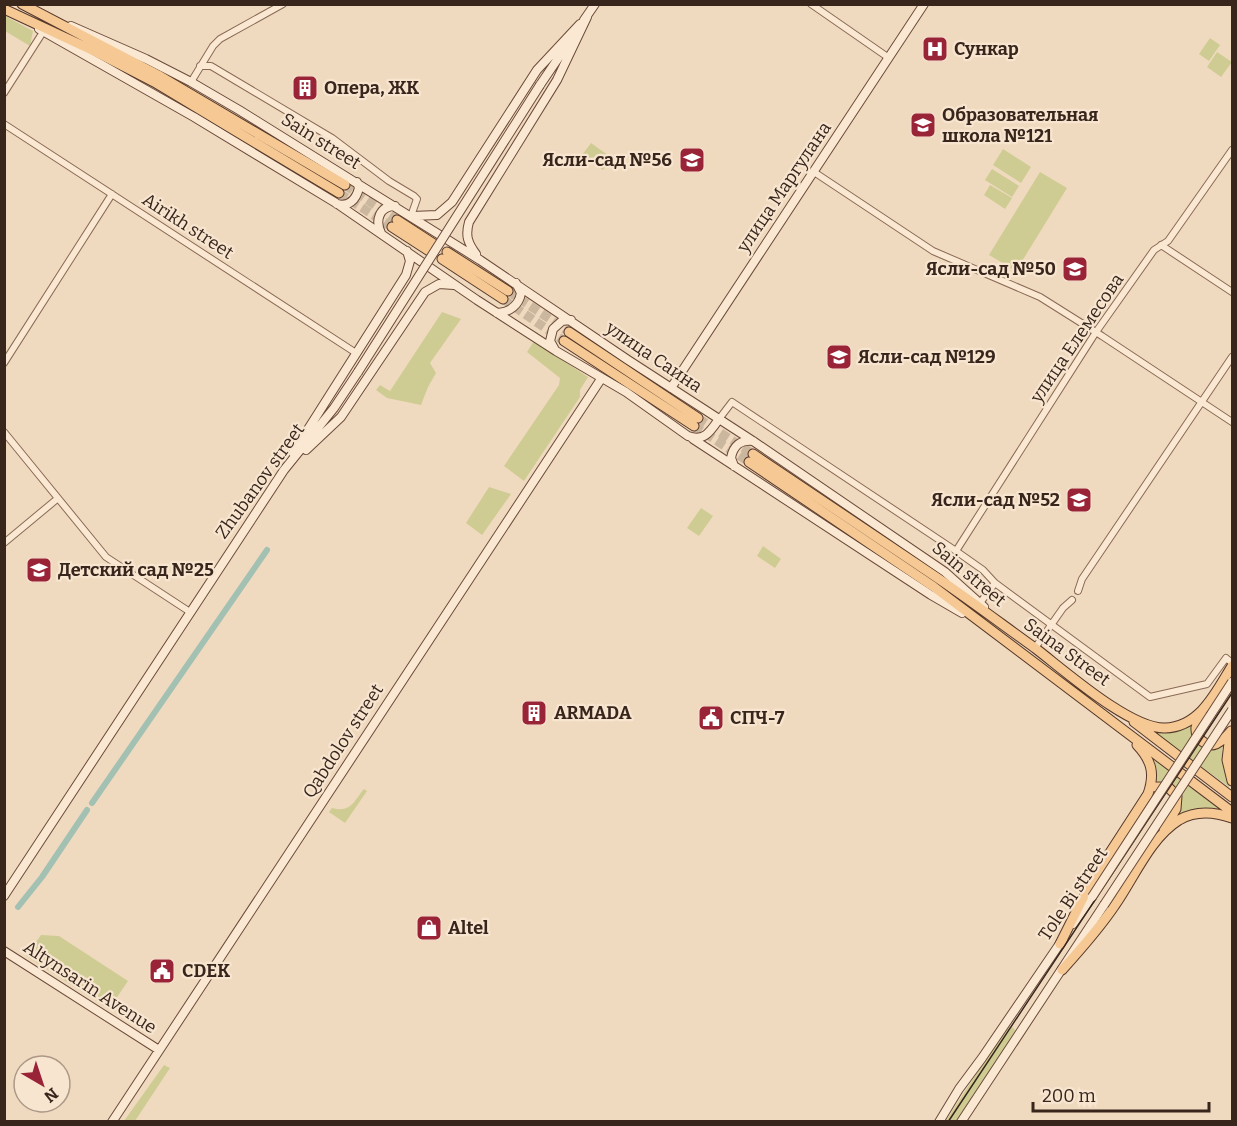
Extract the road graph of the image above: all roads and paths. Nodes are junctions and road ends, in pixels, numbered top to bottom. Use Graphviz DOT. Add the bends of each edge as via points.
graph roads {
  1 [pos="22,4"];
  2 [pos="283,4"];
  3 [pos="595,4"];
  4 [pos="811,4"];
  5 [pos="924,4"];
  6 [pos="4,9"];
  7 [pos="41,14"];
  8 [pos="587,17"];
  9 [pos="43,32"];
  10 [pos="889,58"];
  11 [pos="200,66"];
  12 [pos="191,82"];
  13 [pos="4,93"];
  14 [pos="4,124"];
  15 [pos="1233,150"];
  16 [pos="814,172"];
  17 [pos="357,182"];
  18 [pos="112,195"];
  19 [pos="336,203"];
  20 [pos="395,206"];
  21 [pos="411,216"];
  22 [pos="395,224"];
  23 [pos="382,233"];
  24 [pos="1161,245"];
  25 [pos="431,247"];
  26 [pos="407,251"];
  27 [pos="444,256"];
  28 [pos="480,260"];
  29 [pos="516,283"];
  30 [pos="456,285"];
  31 [pos="1233,292"];
  32 [pos="506,295"];
  33 [pos="497,313"];
  34 [pos="571,321"];
  35 [pos="1096,332"];
  36 [pos="567,336"];
  37 [pos="556,351"];
  38 [pos="356,353"];
  39 [pos="1233,357"];
  40 [pos="4,363"];
  41 [pos="601,379"];
  42 [pos="671,388"];
  43 [pos="1201,402"];
  44 [pos="719,419"];
  45 [pos="696,422"];
  46 [pos="1233,422"];
  47 [pos="4,432"];
  48 [pos="688,436"];
  49 [pos="753,441"];
  50 [pos="734,467"];
  51 [pos="284,470"];
  52 [pos="57,499"];
  53 [pos="4,543"];
  54 [pos="956,550"];
  55 [pos="995,583"];
  56 [pos="1078,591"];
  57 [pos="1072,600"];
  58 [pos="980,603"];
  59 [pos="190,612"];
  60 [pos="982,623"];
  61 [pos="1004,626"];
  62 [pos="1052,626"];
  63 [pos="1035,648"];
  64 [pos="1233,664"];
  65 [pos="1233,682"];
  66 [pos="1110,705"];
  67 [pos="1205,707"];
  68 [pos="1233,710"];
  69 [pos="1116,724"];
  70 [pos="1232,730"];
  71 [pos="1233,781"];
  72 [pos="1148,794"];
  73 [pos="1233,796"];
  74 [pos="1233,812"];
  75 [pos="1233,818"];
  76 [pos="1153,846"];
  77 [pos="4,896"];
  78 [pos="1059,944"];
  79 [pos="4,951"];
  80 [pos="1062,970"];
  81 [pos="1017,1007"];
  82 [pos="1031,1017"];
  83 [pos="159,1050"];
  84 [pos="112,1122"];
  85 [pos="939,1122"];
  86 [pos="961,1122"];
  1 -- 7 [label="main road, Sain street"];
  2 -- 11 [label="street" via="220,39"];
  3 -- 8 [label="main road"];
  4 -- 10 [label="street"];
  5 -- 10 [label="main road, улица Маргулана"];
  6 -- 7 [label="main road, Sain street" via="154,82 342,189 158,75"];
  6 -- 9 [label="main road, Sain street"];
  7 -- 12 [label="main road, Sain street" via="111,42"];
  8 -- 21 [label="main road" via="537,70 452,202 437,216"];
  8 -- 28 [label="main road" via="557,80 469,222 466,236"];
  8 -- 51 [label="main road, Zhubanov street, bridge" via="358,372"];
  9 -- 13 [label="street"];
  9 -- 19 [label="main road, Sain street"];
  10 -- 16 [label="main road, улица Маргулана"];
  11 -- 12 [label="street"];
  11 -- 21 [label="street" via="211,66 332,138 414,196 417,199"];
  12 -- 17 [label="main road, Sain street"];
  14 -- 18 [label="street, Airikh street"];
  15 -- 24 [label="street, улица Елемесова" via="1168,241"];
  16 -- 35 [label="street" via="933,251 1040,297"];
  16 -- 42 [label="main road, улица Маргулана"];
  17 -- 19 [label="main road" via="354,200"];
  17 -- 20 [label="main road, Sain street"];
  18 -- 38 [label="street, Airikh street"];
  18 -- 40 [label="street"];
  19 -- 23 [label="main road, Sain street"];
  20 -- 21 [label="main road, Sain street"];
  20 -- 23 [label="main road" via="380,214 378,224"];
  21 -- 28 [label="main road, Sain street"];
  22 -- 25 [label="main road"];
  23 -- 26 [label="main road, Sain street"];
  24 -- 31 [label="street"];
  24 -- 35 [label="street, улица Елемесова"];
  26 -- 30 [label="main road, Sain street"];
  26 -- 38 [label="main road" via="409,269"];
  27 -- 32 [label="main road"];
  28 -- 29 [label="main road, Sain street"];
  29 -- 33 [label="main road" via="521,293 517,304 509,311"];
  29 -- 34 [label="main road, Sain street"];
  30 -- 33 [label="main road, Sain street"];
  30 -- 51 [label="main road" via="439,284 425,292 341,417"];
  33 -- 37 [label="main road, Sain street"];
  34 -- 37 [label="main road" via="562,321 553,329 550,341"];
  34 -- 42 [label="main road, улица Саина"];
  35 -- 43 [label="street"];
  35 -- 54 [label="street, улица Елемесова"];
  36 -- 45 [label="main road"];
  37 -- 41 [label="main road, Sain street"];
  38 -- 51 [label="main road"];
  39 -- 43 [label="street"];
  41 -- 48 [label="main road, Sain street"];
  41 -- 83 [label="main road, Qabdolov street"];
  42 -- 44 [label="main road, улица Саина"];
  43 -- 46 [label="street"];
  43 -- 56 [label="street" via="1082,579"];
  44 -- 48 [label="main road" via="704,437"];
  44 -- 49 [label="main road, Sain street"];
  44 -- 54 [label="street" via="732,402"];
  47 -- 52 [label="street"];
  48 -- 50 [label="main road, Sain street"];
  49 -- 50 [label="main road" via="745,440 735,447 731,458"];
  49 -- 58 [label="main road, Sain street" via="945,572"];
  50 -- 60 [label="main road, Sain street" via="931,595"];
  51 -- 59 [label="main road, Zhubanov street"];
  52 -- 53 [label="street"];
  52 -- 59 [label="street" via="106,557"];
  54 -- 55 [label="street"];
  55 -- 58 [label="street"];
  55 -- 62 [label="street"];
  57 -- 62 [label="street"];
  58 -- 61 [label="main road, Sain street"];
  59 -- 77 [label="main road, Zhubanov street"];
  60 -- 61 [label="main road, Sain street" via="751,458"];
  60 -- 69 [label="main road, Sain street"];
  61 -- 63 [label="main road, Saina Street"];
  62 -- 63 [label="street"];
  62 -- 64 [label="street" via="1150,697 1207,684 1226,658"];
  63 -- 66 [label="main road, Saina Street"];
  64 -- 67 [label="main road"];
  65 -- 78 [label="main road, Tole Bi street, bridge"];
  66 -- 67 [label="main road" via="1159,728 1186,724"];
  66 -- 73 [label="main road"];
  67 -- 70 [label="main road" via="1196,729 1201,740 1211,745 1218,743"];
  68 -- 80 [label="main road, Tole Bi street, bridge"];
  69 -- 72 [label="main road" via="1149,760 1153,775"];
  69 -- 74 [label="main road, Sain street"];
  70 -- 71 [label="main road" via="1226,752"];
  72 -- 76 [label="main road" via="1157,787 1168,787 1174,791 1177,802"];
  72 -- 78 [label="main road" via="1091,882"];
  75 -- 76 [label="main road" via="1198,813 1171,826"];
  76 -- 80 [label="main road" via="1093,936"];
  78 -- 81 [label="main road, Tole Bi street"];
  79 -- 83 [label="main road, Altynsarin Avenue"];
  80 -- 82 [label="main road, Tole Bi street"];
  81 -- 82 [label="main road" via="1017,1017"];
  81 -- 85 [label="main road, Tole Bi street"];
  82 -- 86 [label="main road, Tole Bi street"];
  83 -- 84 [label="main road, Qabdolov street"];
}
